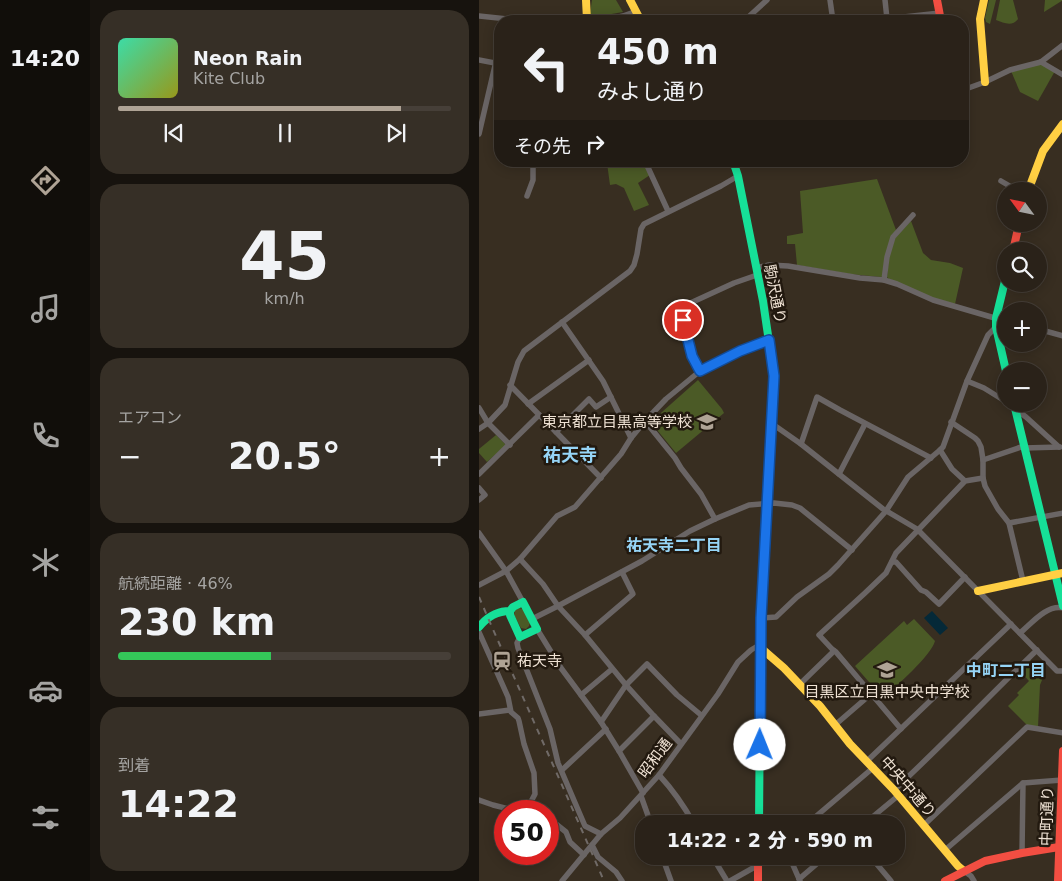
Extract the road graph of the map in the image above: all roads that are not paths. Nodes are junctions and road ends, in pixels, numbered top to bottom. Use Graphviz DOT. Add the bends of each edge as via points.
graph roads {
  1 [pos="586,0"];
  2 [pos="630,0"];
  3 [pos="767,0"];
  4 [pos="830,0"];
  5 [pos="885,0"];
  6 [pos="937,0"];
  7 [pos="984,0"];
  8 [pos="636,11"];
  9 [pos="587,15"];
  10 [pos="627,15"];
  11 [pos="638,15"];
  12 [pos="751,15"];
  13 [pos="832,15"];
  14 [pos="889,15"];
  15 [pos="940,15"];
  16 [pos="479,16"];
  17 [pos="494,18"];
  18 [pos="1062,45"];
  19 [pos="479,60"];
  20 [pos="1041,62"];
  21 [pos="494,63"];
  22 [pos="1062,75"];
  23 [pos="494,79"];
  24 [pos="985,82"];
  25 [pos="969,88"];
  26 [pos="1062,124"];
  27 [pos="479,134"];
  28 [pos="533,167"];
  29 [pos="648,167"];
  30 [pos="735,167"];
  31 [pos="738,176"];
  32 [pos="1031,182"];
  33 [pos="527,196"];
  34 [pos="668,211"];
  35 [pos="913,215"];
  36 [pos="756,272"];
  37 [pos="884,280"];
  38 [pos="1002,292"];
  39 [pos="679,307"];
  40 [pos="673,311"];
  41 [pos="996,318"];
  42 [pos="562,322"];
  43 [pos="996,327"];
  44 [pos="1047,332"];
  45 [pos="1062,336"];
  46 [pos="769,340"];
  47 [pos="589,360"];
  48 [pos="1004,362"];
  49 [pos="700,371"];
  50 [pos="967,381"];
  51 [pos="510,386"];
  52 [pos="997,396"];
  53 [pos="611,397"];
  54 [pos="528,404"];
  55 [pos="479,408"];
  56 [pos="1015,412"];
  57 [pos="1021,412"];
  58 [pos="539,415"];
  59 [pos="645,421"];
  60 [pos="951,422"];
  61 [pos="488,423"];
  62 [pos="771,423"];
  63 [pos="865,424"];
  64 [pos="479,429"];
  65 [pos="556,432"];
  66 [pos="631,438"];
  67 [pos="801,444"];
  68 [pos="510,445"];
  69 [pos="1024,447"];
  70 [pos="1061,447"];
  71 [pos="940,450"];
  72 [pos="931,458"];
  73 [pos="983,460"];
  74 [pos="479,474"];
  75 [pos="839,474"];
  76 [pos="601,478"];
  77 [pos="983,478"];
  78 [pos="965,481"];
  79 [pos="479,488"];
  80 [pos="479,500"];
  81 [pos="767,503"];
  82 [pos="887,511"];
  83 [pos="1062,513"];
  84 [pos="1041,517"];
  85 [pos="715,518"];
  86 [pos="1009,523"];
  87 [pos="919,531"];
  88 [pos="479,533"];
  89 [pos="852,550"];
  90 [pos="520,559"];
  91 [pos="892,562"];
  92 [pos="506,571"];
  93 [pos="621,572"];
  94 [pos="1058,573"];
  95 [pos="965,577"];
  96 [pos="1023,581"];
  97 [pos="479,585"];
  98 [pos="978,591"];
  99 [pos="523,602"];
  100 [pos="558,606"];
  101 [pos="1062,607"];
  102 [pos="510,611"];
  103 [pos="761,618"];
  104 [pos="532,619"];
  105 [pos="1011,624"];
  106 [pos="479,627"];
  107 [pos="537,629"];
  108 [pos="479,632"];
  109 [pos="1020,633"];
  110 [pos="585,636"];
  111 [pos="520,637"];
  112 [pos="761,646"];
  113 [pos="1037,650"];
  114 [pos="834,651"];
  115 [pos="612,669"];
  116 [pos="1062,671"];
  117 [pos="800,684"];
  118 [pos="626,685"];
  119 [pos="871,694"];
  120 [pos="581,695"];
  121 [pos="510,710"];
  122 [pos="479,714"];
  123 [pos="654,716"];
  124 [pos="701,716"];
  125 [pos="601,722"];
  126 [pos="835,724"];
  127 [pos="606,729"];
  128 [pos="901,729"];
  129 [pos="1062,733"];
  130 [pos="681,744"];
  131 [pos="619,751"];
  132 [pos="1062,752"];
  133 [pos="867,761"];
  134 [pos="874,767"];
  135 [pos="561,770"];
  136 [pos="659,775"];
  137 [pos="1062,780"];
  138 [pos="1023,783"];
  139 [pos="897,792"];
  140 [pos="642,795"];
  141 [pos="479,800"];
  142 [pos="532,800"];
  143 [pos="494,805"];
  144 [pos="648,815"];
  145 [pos="689,815"];
  146 [pos="759,815"];
  147 [pos="818,815"];
  148 [pos="873,815"];
  149 [pos="924,825"];
  150 [pos="559,826"];
  151 [pos="601,834"];
  152 [pos="592,845"];
  153 [pos="1061,847"];
  154 [pos="945,850"];
  155 [pos="1022,853"];
  156 [pos="583,855"];
  157 [pos="665,865"];
  158 [pos="718,865"];
  159 [pos="751,865"];
  160 [pos="758,865"];
  161 [pos="793,865"];
  162 [pos="816,865"];
  163 [pos="878,865"];
  164 [pos="964,871"];
  165 [pos="800,880"];
  166 [pos="561,881"];
  167 [pos="622,881"];
  168 [pos="671,881"];
  169 [pos="728,881"];
  170 [pos="758,881"];
  171 [pos="891,881"];
  172 [pos="945,881"];
  173 [pos="974,881"];
  174 [pos="1058,881"];
  1 -- 9 [label="street"];
  2 -- 8 [label="street"];
  3 -- 12 [label="street"];
  4 -- 13 [label="street"];
  5 -- 14 [label="street"];
  6 -- 15 [label="street"];
  7 -- 24 [label="street" via="980,19"];
  8 -- 10 [label="street"];
  8 -- 11 [label="street"];
  16 -- 17 [label="street"];
  18 -- 20 [label="street"];
  19 -- 21 [label="street"];
  20 -- 22 [label="street"];
  20 -- 24 [label="street" via="1010,70"];
  23 -- 27 [label="street"];
  24 -- 25 [label="street"];
  26 -- 32 [label="street" via="1043,151"];
  28 -- 33 [label="street" via="533,180"];
  29 -- 34 [label="street"];
  30 -- 31 [label="street, 駒沢通り"];
  31 -- 34 [label="street"];
  31 -- 36 [label="street, 駒沢通り"];
  34 -- 42 [label="street" via="641,228 634,265 629,271"];
  35 -- 37 [label="street" via="893,237"];
  36 -- 37 [label="street" via="769,265 788,266"];
  36 -- 39 [label="street"];
  36 -- 46 [label="street, 駒沢通り"];
  37 -- 41 [label="street" via="933,300"];
  38 -- 41 [label="street"];
  39 -- 40 [label="street"];
  39 -- 49 [label="street" via="692,356"];
  41 -- 43 [label="street"];
  42 -- 47 [label="street"];
  42 -- 51 [label="street" via="524,351"];
  43 -- 48 [label="street"];
  43 -- 50 [label="street" via="988,335"];
  44 -- 45 [label="street"];
  46 -- 49 [label="street"];
  46 -- 62 [label="street, 駒沢通り" via="774,376"];
  47 -- 53 [label="street"];
  47 -- 54 [label="street"];
  49 -- 59 [label="street"];
  50 -- 52 [label="street"];
  50 -- 60 [label="street"];
  51 -- 54 [label="street"];
  51 -- 61 [label="street" via="505,405"];
  53 -- 65 [label="street" via="596,407 589,399"];
  53 -- 66 [label="street"];
  54 -- 58 [label="street"];
  55 -- 61 [label="street"];
  56 -- 69 [label="street"];
  57 -- 70 [label="street"];
  58 -- 65 [label="street"];
  58 -- 68 [label="street"];
  59 -- 66 [label="street"];
  59 -- 85 [label="street" via="701,494"];
  60 -- 71 [label="street"];
  60 -- 73 [label="street" via="978,441"];
  61 -- 64 [label="street"];
  61 -- 68 [label="street"];
  62 -- 67 [label="street"];
  62 -- 81 [label="street, 駒沢通り"];
  63 -- 67 [label="street" via="817,397"];
  63 -- 72 [label="street"];
  63 -- 75 [label="street"];
  65 -- 76 [label="street"];
  66 -- 76 [label="street"];
  67 -- 75 [label="street"];
  68 -- 74 [label="street"];
  69 -- 70 [label="street"];
  69 -- 73 [label="street"];
  69 -- 84 [label="street"];
  71 -- 72 [label="street"];
  71 -- 78 [label="street" via="952,469"];
  72 -- 82 [label="street" via="908,477"];
  73 -- 77 [label="street"];
  75 -- 82 [label="street"];
  76 -- 90 [label="street" via="575,507 557,516"];
  77 -- 78 [label="street"];
  77 -- 86 [label="street" via="989,494"];
  78 -- 87 [label="street"];
  79 -- 80 [label="street" via="485,495"];
  81 -- 85 [label="street" via="749,505"];
  81 -- 89 [label="street" via="800,508"];
  81 -- 103 [label="street, 駒沢通り"];
  82 -- 87 [label="street"];
  82 -- 89 [label="street"];
  83 -- 84 [label="street"];
  84 -- 86 [label="street"];
  84 -- 94 [label="street"];
  85 -- 93 [label="street"];
  86 -- 96 [label="street"];
  87 -- 91 [label="street" via="896,553"];
  87 -- 95 [label="street"];
  88 -- 92 [label="street"];
  89 -- 103 [label="street" via="829,574 776,617"];
  90 -- 92 [label="street"];
  90 -- 100 [label="street"];
  91 -- 95 [label="street" via="896,562 921,590 939,604"];
  91 -- 114 [label="street" via="882,577 819,634"];
  92 -- 97 [label="street"];
  92 -- 99 [label="street"];
  93 -- 100 [label="street"];
  93 -- 110 [label="street" via="633,594"];
  94 -- 96 [label="street"];
  94 -- 101 [label="street"];
  95 -- 98 [label="street"];
  96 -- 98 [label="street"];
  98 -- 105 [label="street"];
  99 -- 102 [label="street"];
  99 -- 104 [label="street"];
  100 -- 104 [label="street"];
  100 -- 110 [label="street"];
  101 -- 109 [label="street" via="1045,612"];
  102 -- 106 [label="street" via="494,613"];
  102 -- 111 [label="street"];
  103 -- 112 [label="street, 駒沢通り"];
  104 -- 107 [label="street"];
  105 -- 109 [label="street"];
  105 -- 128 [label="street"];
  107 -- 111 [label="street"];
  107 -- 120 [label="street"];
  108 -- 121 [label="street" via="508,697"];
  109 -- 113 [label="street"];
  110 -- 115 [label="street"];
  111 -- 135 [label="street" via="518,648 550,729"];
  112 -- 117 [label="street, 中央中通り"];
  112 -- 124 [label="street, 昭和通" via="738,662"];
  112 -- 146 [label="street, 駒沢通り"];
  113 -- 116 [label="street" via="1057,671"];
  113 -- 139 [label="street"];
  114 -- 117 [label="street"];
  114 -- 119 [label="street"];
  115 -- 118 [label="street"];
  115 -- 120 [label="street"];
  117 -- 126 [label="street, 中央中通り"];
  118 -- 123 [label="street"];
  118 -- 124 [label="street" via="647,664"];
  118 -- 125 [label="street"];
  119 -- 126 [label="street"];
  119 -- 128 [label="street"];
  120 -- 125 [label="street"];
  121 -- 122 [label="street"];
  121 -- 142 [label="street" via="519,721 523,744 534,773 535,794"];
  123 -- 130 [label="street"];
  123 -- 131 [label="street"];
  124 -- 130 [label="street, 昭和通"];
  125 -- 127 [label="street"];
  126 -- 133 [label="street, 中央中通り"];
  127 -- 131 [label="street"];
  127 -- 135 [label="street"];
  128 -- 133 [label="street"];
  129 -- 149 [label="street" via="1027,727"];
  130 -- 136 [label="street, 昭和通"];
  131 -- 140 [label="street"];
  132 -- 137 [label="street, 中町通り"];
  133 -- 134 [label="street, 中央中通り"];
  134 -- 139 [label="street, 中央中通り"];
  134 -- 147 [label="street"];
  135 -- 151 [label="street" via="585,826"];
  136 -- 140 [label="street, 昭和通"];
  136 -- 145 [label="street"];
  137 -- 138 [label="street"];
  137 -- 153 [label="street, 中町通り"];
  138 -- 154 [label="street"];
  138 -- 155 [label="street"];
  139 -- 148 [label="street"];
  139 -- 149 [label="street, 中央中通り"];
  140 -- 144 [label="street"];
  140 -- 151 [label="street, 昭和通"];
  141 -- 143 [label="street"];
  149 -- 154 [label="street, 中央中通り"];
  150 -- 156 [label="street"];
  151 -- 152 [label="street, 昭和通"];
  152 -- 156 [label="street, 昭和通"];
  152 -- 167 [label="street" via="598,857"];
  153 -- 155 [label="street"];
  153 -- 174 [label="street, 中町通り"];
  154 -- 164 [label="street, 中央中通り"];
  155 -- 164 [label="street" via="985,861"];
  156 -- 166 [label="street, 昭和通"];
  157 -- 168 [label="street"];
  158 -- 169 [label="street"];
  159 -- 169 [label="street"];
  160 -- 170 [label="street"];
  161 -- 165 [label="street"];
  162 -- 165 [label="street"];
  163 -- 171 [label="street"];
  164 -- 172 [label="street"];
  164 -- 173 [label="street"];
}
